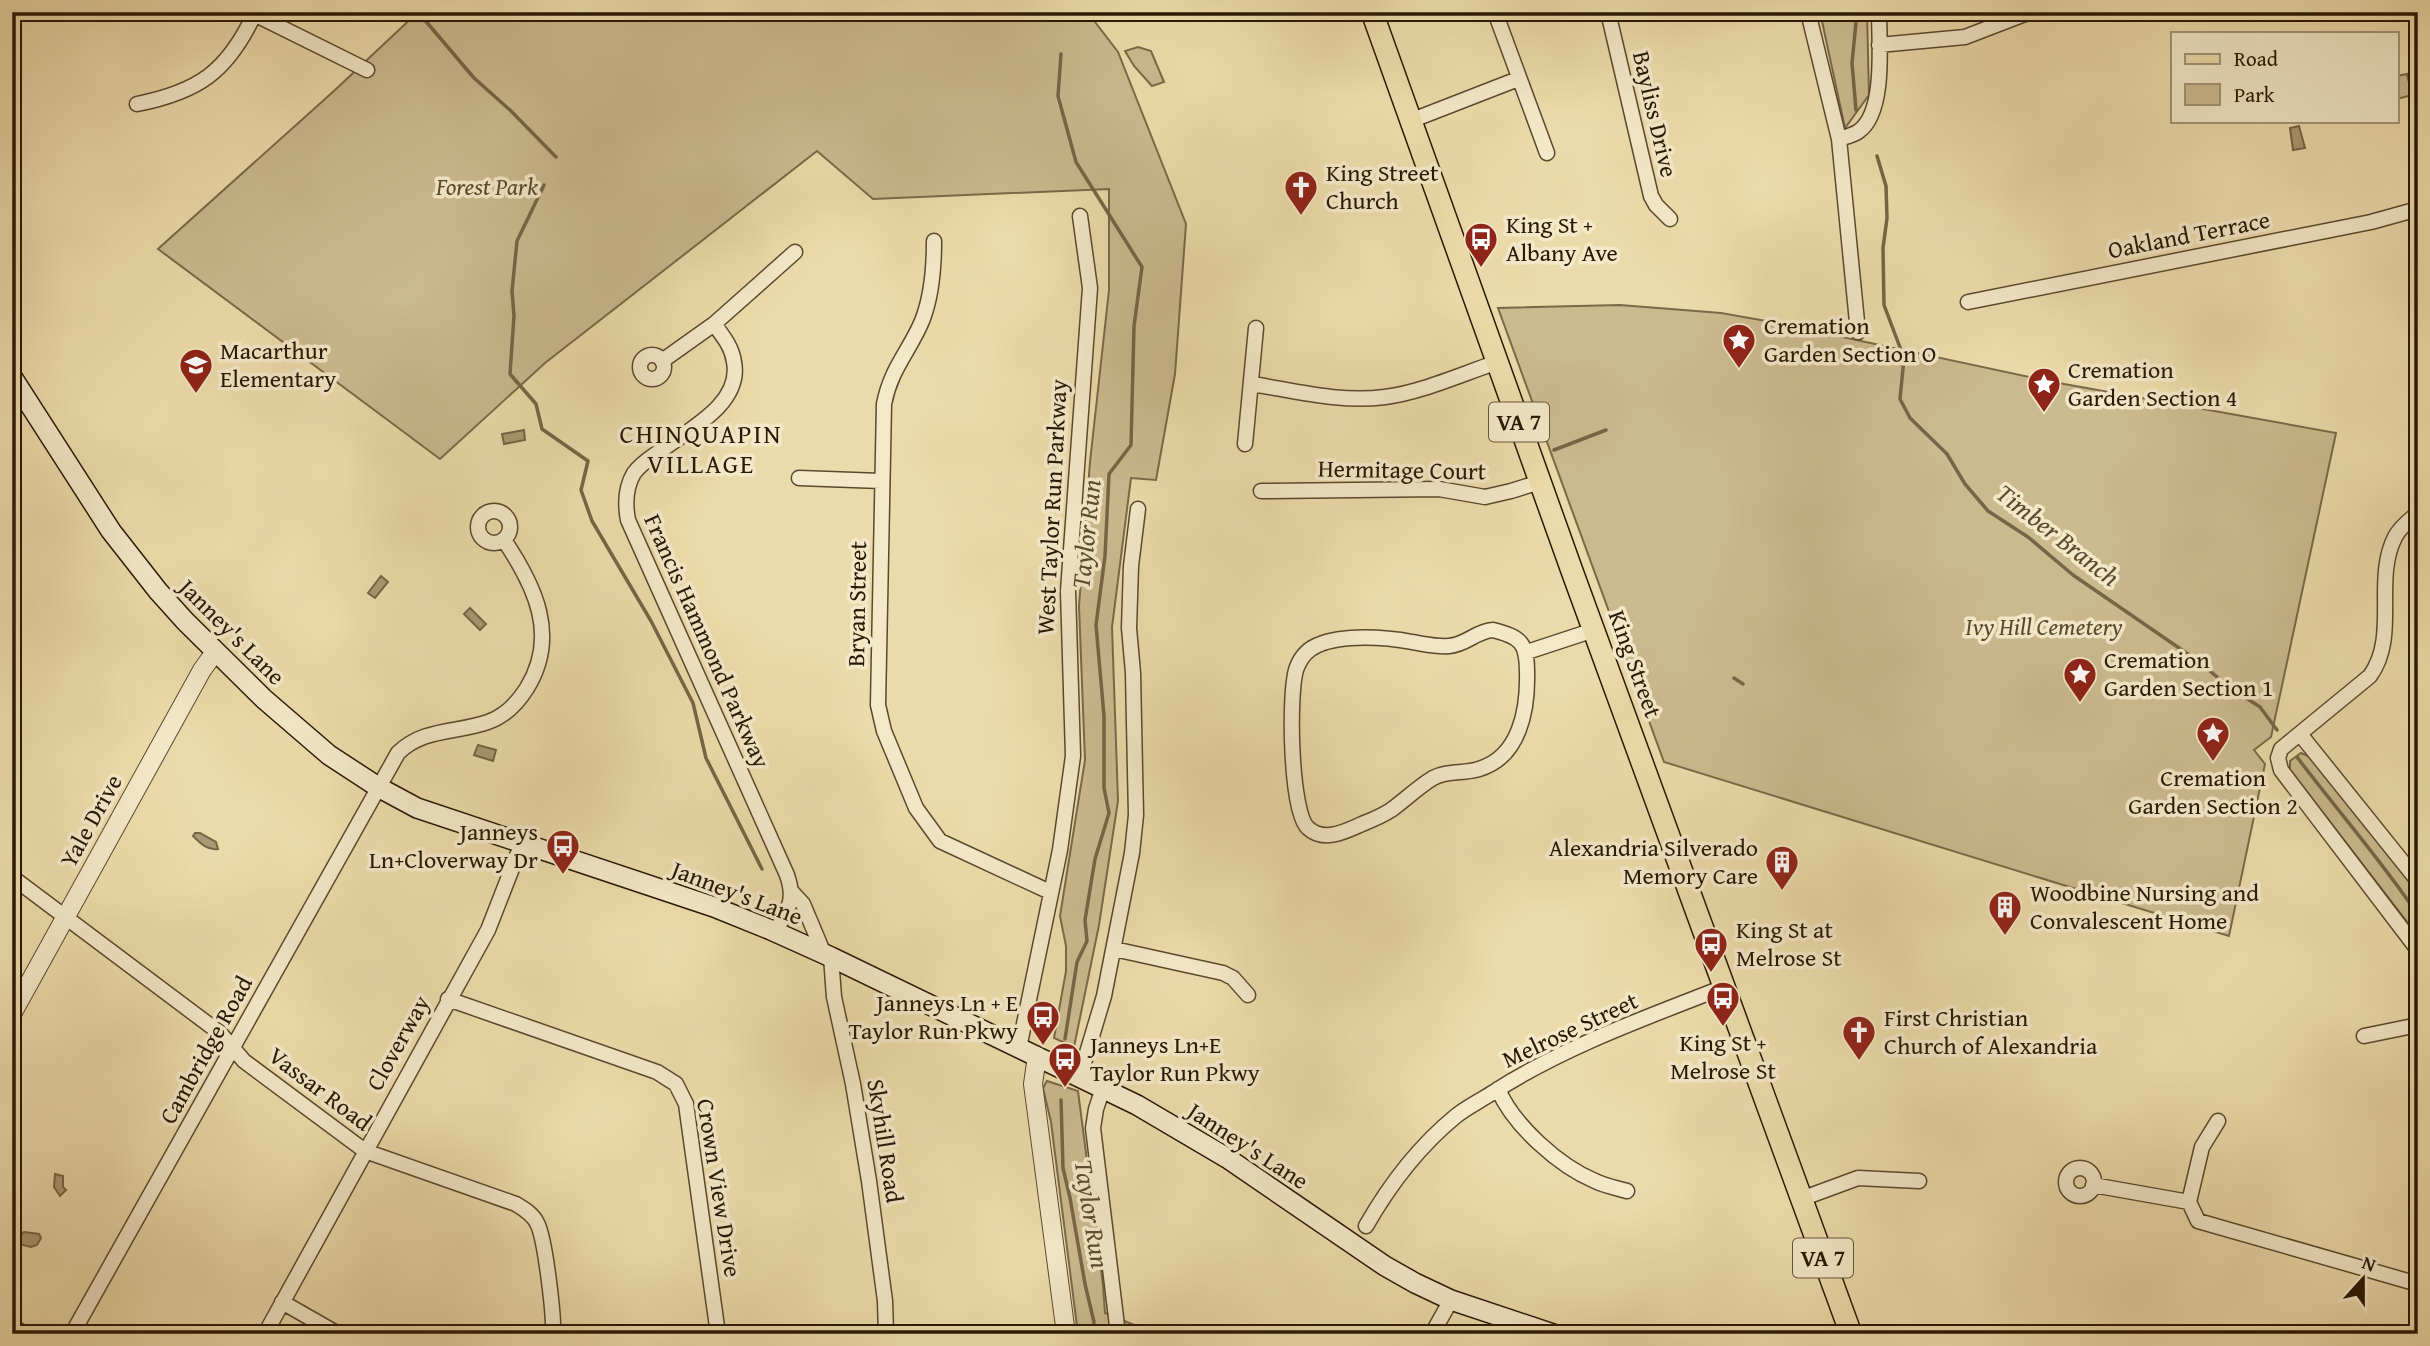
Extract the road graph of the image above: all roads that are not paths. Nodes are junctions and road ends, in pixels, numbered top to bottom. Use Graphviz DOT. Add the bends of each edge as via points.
graph roads {
  1 [pos="1372,12"];
  2 [pos="1495,12"];
  3 [pos="1608,12"];
  4 [pos="1808,12"];
  5 [pos="1878,12"];
  6 [pos="2030,12"];
  7 [pos="252,13"];
  8 [pos="1879,45"];
  9 [pos="367,70"];
  10 [pos="1518,79"];
  11 [pos="136,104"];
  12 [pos="1410,121"];
  13 [pos="1839,139"];
  14 [pos="1547,153"];
  15 [pos="2418,209"];
  16 [pos="1080,216"];
  17 [pos="1670,219"];
  18 [pos="934,241"];
  19 [pos="795,253"];
  20 [pos="1968,302"];
  21 [pos="714,324"];
  22 [pos="1256,328"];
  23 [pos="1858,332"];
  24 [pos="662,361"];
  25 [pos="1498,362"];
  26 [pos="12,377"];
  27 [pos="1252,384"];
  28 [pos="1245,444"];
  29 [pos="799,478"];
  30 [pos="881,481"];
  31 [pos="1540,482"];
  32 [pos="1261,491"];
  33 [pos="1138,509"];
  34 [pos="2418,513"];
  35 [pos="504,540"];
  36 [pos="1594,630"];
  37 [pos="215,652"];
  38 [pos="1527,652"];
  39 [pos="2300,734"];
  40 [pos="378,787"];
  41 [pos="522,844"];
  42 [pos="12,877"];
  43 [pos="2418,881"];
  44 [pos="792,892"];
  45 [pos="1050,892"];
  46 [pos="65,918"];
  47 [pos="775,932"];
  48 [pos="1114,949"];
  49 [pos="2418,950"];
  50 [pos="827,956"];
  51 [pos="1724,987"];
  52 [pos="1248,995"];
  53 [pos="448,999"];
  54 [pos="12,1014"];
  55 [pos="2418,1025"];
  56 [pos="2364,1036"];
  57 [pos="233,1048"];
  58 [pos="1028,1052"];
  59 [pos="1080,1076"];
  60 [pos="1103,1088"];
  61 [pos="1498,1089"];
  62 [pos="2218,1121"];
  63 [pos="365,1151"];
  64 [pos="1919,1181"];
  65 [pos="2093,1185"];
  66 [pos="1627,1191"];
  67 [pos="1801,1199"];
  68 [pos="2189,1202"];
  69 [pos="1366,1226"];
  70 [pos="2418,1284"];
  71 [pos="1451,1300"];
  72 [pos="282,1302"];
  73 [pos="12,1326"];
  74 [pos="1848,1328"];
  75 [pos="25,1334"];
  76 [pos="72,1334"];
  77 [pos="265,1334"];
  78 [pos="338,1334"];
  79 [pos="553,1334"];
  80 [pos="718,1334"];
  81 [pos="886,1334"];
  82 [pos="1066,1334"];
  83 [pos="1118,1334"];
  84 [pos="1432,1334"];
  85 [pos="1553,1334"];
  1 -- 12 [label="main road, King Street / VA 7"];
  2 -- 10 [label="street"];
  3 -- 17 [label="street, Bayliss Drive" via="1651,196"];
  4 -- 13 [label="street"];
  5 -- 8 [label="street"];
  6 -- 8 [label="street" via="1965,37"];
  7 -- 9 [label="street"];
  7 -- 11 [label="street" via="234,52 215,73 165,97"];
  8 -- 13 [label="street" via="1878,86 1870,115 1859,131"];
  10 -- 12 [label="street"];
  10 -- 14 [label="street"];
  12 -- 25 [label="main road, King Street / VA 7"];
  13 -- 23 [label="street"];
  15 -- 20 [label="street, Oakland Terrace"];
  16 -- 45 [label="street, West Taylor Run Parkway" via="1090,289 1068,591 1073,755"];
  18 -- 30 [label="street, Bryan Street" via="933,274 922,321 887,390"];
  19 -- 21 [label="street"];
  21 -- 24 [label="street"];
  21 -- 44 [label="street, Francis Hammond Parkway" via="734,360 729,390 717,409 636,471 625,504 628,520"];
  22 -- 27 [label="street"];
  25 -- 27 [label="street" via="1382,398 1324,396"];
  25 -- 31 [label="main road, King Street / VA 7"];
  26 -- 37 [label="main road, Janney's Lane" via="111,531"];
  27 -- 28 [label="street"];
  29 -- 30 [label="street"];
  30 -- 45 [label="street, Bryan Street" via="878,705 905,783 940,841"];
  31 -- 32 [label="street, Hermitage Court" via="1485,497 1439,489"];
  31 -- 36 [label="main road, King Street / VA 7"];
  33 -- 48 [label="street" via="1129,628 1136,815"];
  34 -- 39 [label="street" via="2399,531 2391,549 2384,637 2376,667"];
  35 -- 40 [label="street, Cambridge Road" via="537,601 544,625 542,652 531,681 512,707 495,719 430,734 406,745"];
  36 -- 38 [label="street"];
  36 -- 51 [label="main road, King Street / VA 7"];
  37 -- 40 [label="main road, Janney's Lane" via="308,738"];
  37 -- 46 [label="street, Yale Drive"];
  38 -- 38 [label="street" via="1515,637 1493,630 1452,646 1369,637 1330,641 1307,652 1295,674 1292,767 1305,825 1314,832 1334,835 1388,812 1444,773 1481,769 1494,762 1508,750 1522,724"];
  39 -- 43 [label="street"];
  39 -- 49 [label="street" via="2280,751 2281,770"];
  40 -- 41 [label="main road, Janney's Lane" via="417,808"];
  40 -- 57 [label="street, Cambridge Road"];
  41 -- 47 [label="main road, Janney's Lane"];
  41 -- 53 [label="street, Cloverway" via="488,930"];
  42 -- 46 [label="street, Vassar Road"];
  44 -- 47 [label="street"];
  44 -- 50 [label="street, Francis Hammond Parkway" via="803,904"];
  45 -- 58 [label="street, West Taylor Run Parkway"];
  46 -- 54 [label="street, Yale Drive"];
  46 -- 57 [label="street, Vassar Road" via="220,1033"];
  47 -- 50 [label="main road, Janney's Lane"];
  48 -- 52 [label="street" via="1223,973"];
  48 -- 59 [label="street"];
  50 -- 58 [label="main road, Janney's Lane"];
  50 -- 81 [label="street, Skyhill Road" via="869,1181"];
  51 -- 61 [label="street, Melrose Street" via="1555,1056"];
  51 -- 67 [label="main road, King Street / VA 7"];
  53 -- 63 [label="street, Cloverway"];
  53 -- 80 [label="street, Crown View Drive" via="657,1072 676,1084 686,1104"];
  55 -- 56 [label="street"];
  57 -- 63 [label="street, Vassar Road"];
  57 -- 76 [label="street, Cambridge Road"];
  58 -- 59 [label="main road, Janney's Lane"];
  58 -- 82 [label="street, West Taylor Run Parkway"];
  59 -- 60 [label="main road, Janney's Lane"];
  60 -- 71 [label="main road, Janney's Lane" via="1227,1158 1385,1266"];
  60 -- 83 [label="street" via="1093,1128"];
  61 -- 66 [label="street" via="1505,1106 1544,1147 1596,1182"];
  61 -- 69 [label="street, Melrose Street" via="1457,1115 1425,1144 1387,1189"];
  62 -- 68 [label="street" via="2202,1147"];
  63 -- 72 [label="street, Cloverway"];
  63 -- 79 [label="street, Vassar Road" via="516,1204 532,1215 543,1243"];
  64 -- 67 [label="street" via="1858,1178"];
  65 -- 68 [label="street"];
  67 -- 74 [label="main road, King Street / VA 7"];
  68 -- 70 [label="street" via="2198,1221"];
  71 -- 84 [label="street"];
  71 -- 85 [label="main road, Janney's Lane"];
  72 -- 77 [label="street, Cloverway"];
  72 -- 78 [label="street"];
  73 -- 75 [label="street"];
}
